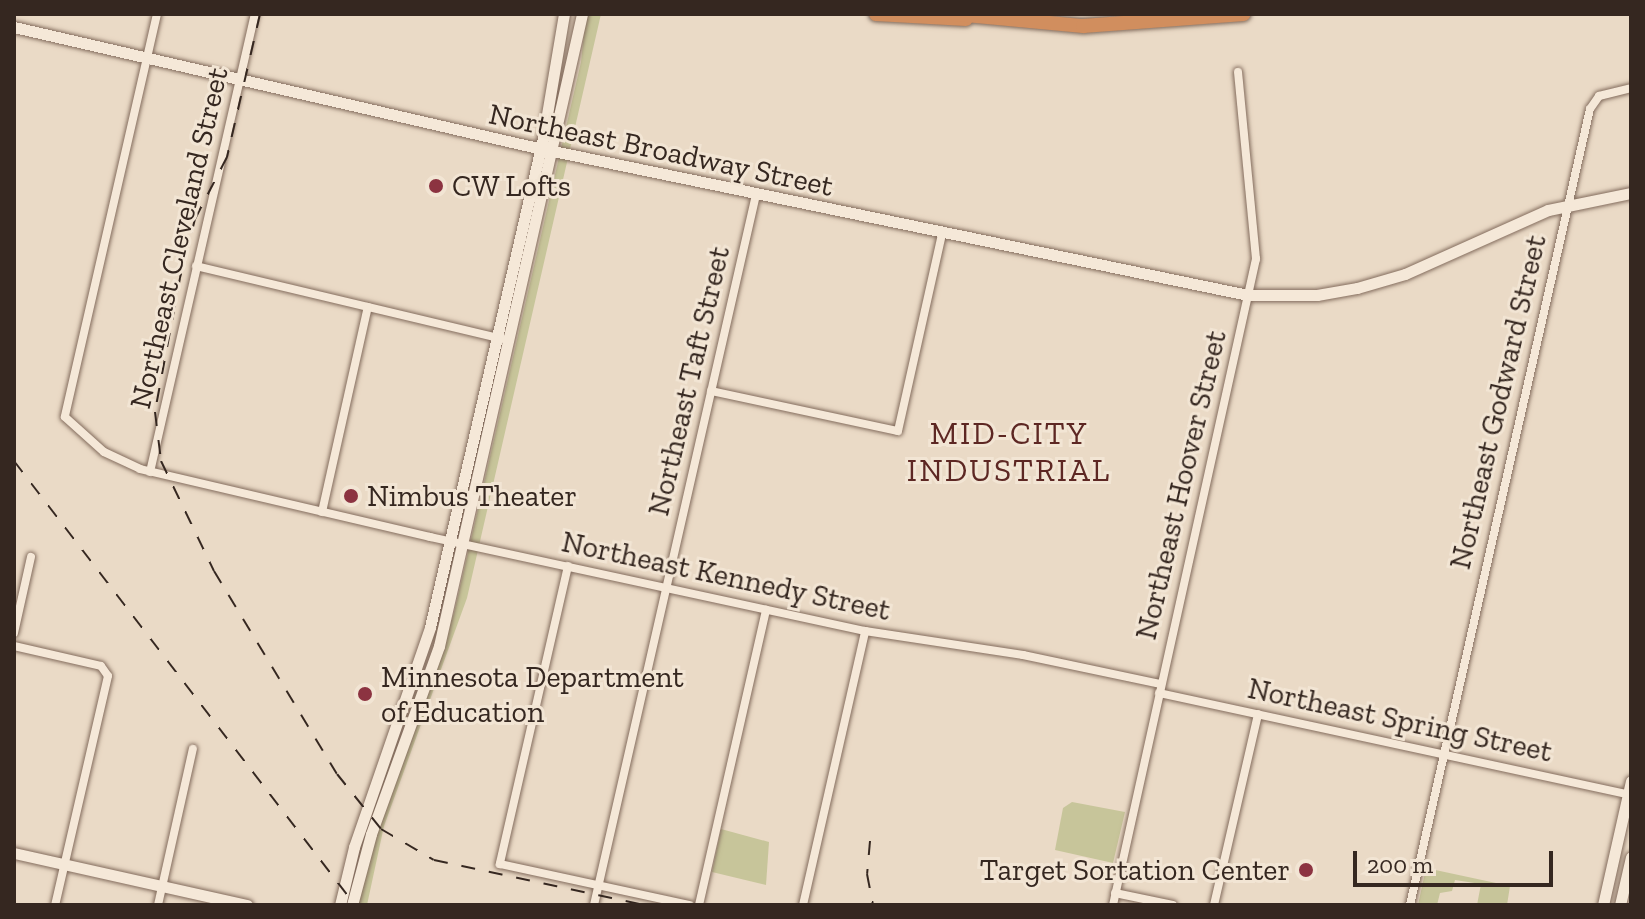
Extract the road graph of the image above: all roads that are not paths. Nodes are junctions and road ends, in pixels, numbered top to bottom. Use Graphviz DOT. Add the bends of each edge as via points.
graph roads {
  1 [pos="157,14"];
  2 [pos="255,14"];
  3 [pos="564,14"];
  4 [pos="582,14"];
  5 [pos="876,14"];
  6 [pos="955,14"];
  7 [pos="1244,14"];
  8 [pos="982,19"];
  9 [pos="14,27"];
  10 [pos="147,58"];
  11 [pos="1238,72"];
  12 [pos="239,80"];
  13 [pos="1631,88"];
  14 [pos="540,149"];
  15 [pos="553,152"];
  16 [pos="756,195"];
  17 [pos="1631,196"];
  18 [pos="1568,205"];
  19 [pos="942,234"];
  20 [pos="196,266"];
  21 [pos="1248,295"];
  22 [pos="368,307"];
  23 [pos="497,338"];
  24 [pos="511,341"];
  25 [pos="711,391"];
  26 [pos="150,472"];
  27 [pos="322,512"];
  28 [pos="456,542"];
  29 [pos="31,557"];
  30 [pos="568,566"];
  31 [pos="667,587"];
  32 [pos="766,609"];
  33 [pos="865,631"];
  34 [pos="14,633"];
  35 [pos="14,646"];
  36 [pos="1160,688"];
  37 [pos="1258,714"];
  38 [pos="193,749"];
  39 [pos="1444,754"];
  40 [pos="1631,781"];
  41 [pos="1630,794"];
  42 [pos="14,853"];
  43 [pos="1631,857"];
  44 [pos="65,865"];
  45 [pos="599,885"];
  46 [pos="162,888"];
  47 [pos="1115,893"];
  48 [pos="201,898"];
  49 [pos="55,905"];
  50 [pos="158,905"];
  51 [pos="214,905"];
  52 [pos="247,905"];
  53 [pos="340,905"];
  54 [pos="352,905"];
  55 [pos="594,905"];
  56 [pos="690,905"];
  57 [pos="699,905"];
  58 [pos="803,905"];
  59 [pos="1113,905"];
  60 [pos="1173,905"];
  61 [pos="1214,905"];
  62 [pos="1410,905"];
  63 [pos="1603,905"];
  64 [pos="1620,905"];
  1 -- 10 [label="street"];
  2 -- 12 [label="street, Northeast Cleveland Street"];
  3 -- 14 [label="main road"];
  4 -- 15 [label="main road"];
  5 -- 8 [label="highway"];
  6 -- 8 [label="highway"];
  7 -- 8 [label="highway" via="1118,26"];
  9 -- 10 [label="main road, Northeast Broadway Street"];
  10 -- 12 [label="main road, Northeast Broadway Street"];
  10 -- 26 [label="street, Northeast Kennedy Street" via="65,417 104,452"];
  11 -- 21 [label="street, Northeast Hoover Street" via="1257,233"];
  12 -- 14 [label="main road, Northeast Broadway Street"];
  12 -- 20 [label="street, Northeast Cleveland Street"];
  13 -- 18 [label="street, Northeast Godward Street" via="1605,93 1592,103"];
  14 -- 15 [label="main road, Northeast Broadway Street"];
  14 -- 23 [label="main road"];
  15 -- 16 [label="main road, Northeast Broadway Street"];
  15 -- 24 [label="main road"];
  16 -- 19 [label="main road, Northeast Broadway Street"];
  16 -- 25 [label="street, Northeast Taft Street"];
  17 -- 18 [label="main road, Northeast Broadway Street"];
  18 -- 21 [label="main road, Northeast Broadway Street" via="1392,279 1328,294"];
  18 -- 39 [label="street, Northeast Godward Street"];
  19 -- 21 [label="main road, Northeast Broadway Street"];
  19 -- 25 [label="street" via="898,431"];
  20 -- 22 [label="street"];
  20 -- 26 [label="street, Northeast Cleveland Street"];
  21 -- 36 [label="street, Northeast Hoover Street"];
  22 -- 23 [label="street"];
  22 -- 27 [label="street"];
  23 -- 24 [label="street"];
  23 -- 28 [label="main road"];
  24 -- 28 [label="main road"];
  25 -- 31 [label="street, Northeast Taft Street"];
  26 -- 27 [label="street, Northeast Kennedy Street"];
  27 -- 28 [label="street, Northeast Kennedy Street"];
  28 -- 30 [label="street, Northeast Kennedy Street"];
  28 -- 53 [label="main road" via="419,669 354,847"];
  28 -- 54 [label="main road" via="433,665 368,843"];
  29 -- 34 [label="street"];
  30 -- 31 [label="street, Northeast Kennedy Street"];
  30 -- 45 [label="street" via="500,864"];
  31 -- 32 [label="street, Northeast Kennedy Street"];
  31 -- 45 [label="street, Northeast Taft Street"];
  32 -- 33 [label="street, Northeast Kennedy Street"];
  32 -- 57 [label="street"];
  33 -- 36 [label="street, Northeast Kennedy Street" via="1009,652"];
  33 -- 58 [label="street"];
  35 -- 44 [label="street" via="101,666 108,676"];
  36 -- 37 [label="street, Northeast Spring Street"];
  36 -- 47 [label="street, Northeast Hoover Street"];
  37 -- 39 [label="street, Northeast Spring Street"];
  37 -- 61 [label="street"];
  38 -- 46 [label="street"];
  39 -- 41 [label="street, Northeast Spring Street"];
  39 -- 62 [label="street, Northeast Godward Street"];
  40 -- 41 [label="main road"];
  41 -- 63 [label="main road"];
  42 -- 44 [label="main road"];
  43 -- 64 [label="main road"];
  44 -- 46 [label="main road"];
  44 -- 49 [label="street"];
  45 -- 55 [label="street, Northeast Taft Street"];
  45 -- 56 [label="street"];
  46 -- 48 [label="main road"];
  46 -- 50 [label="street"];
  47 -- 59 [label="street, Northeast Hoover Street"];
  47 -- 60 [label="street"];
  48 -- 51 [label="main road"];
  48 -- 52 [label="main road"];
}
